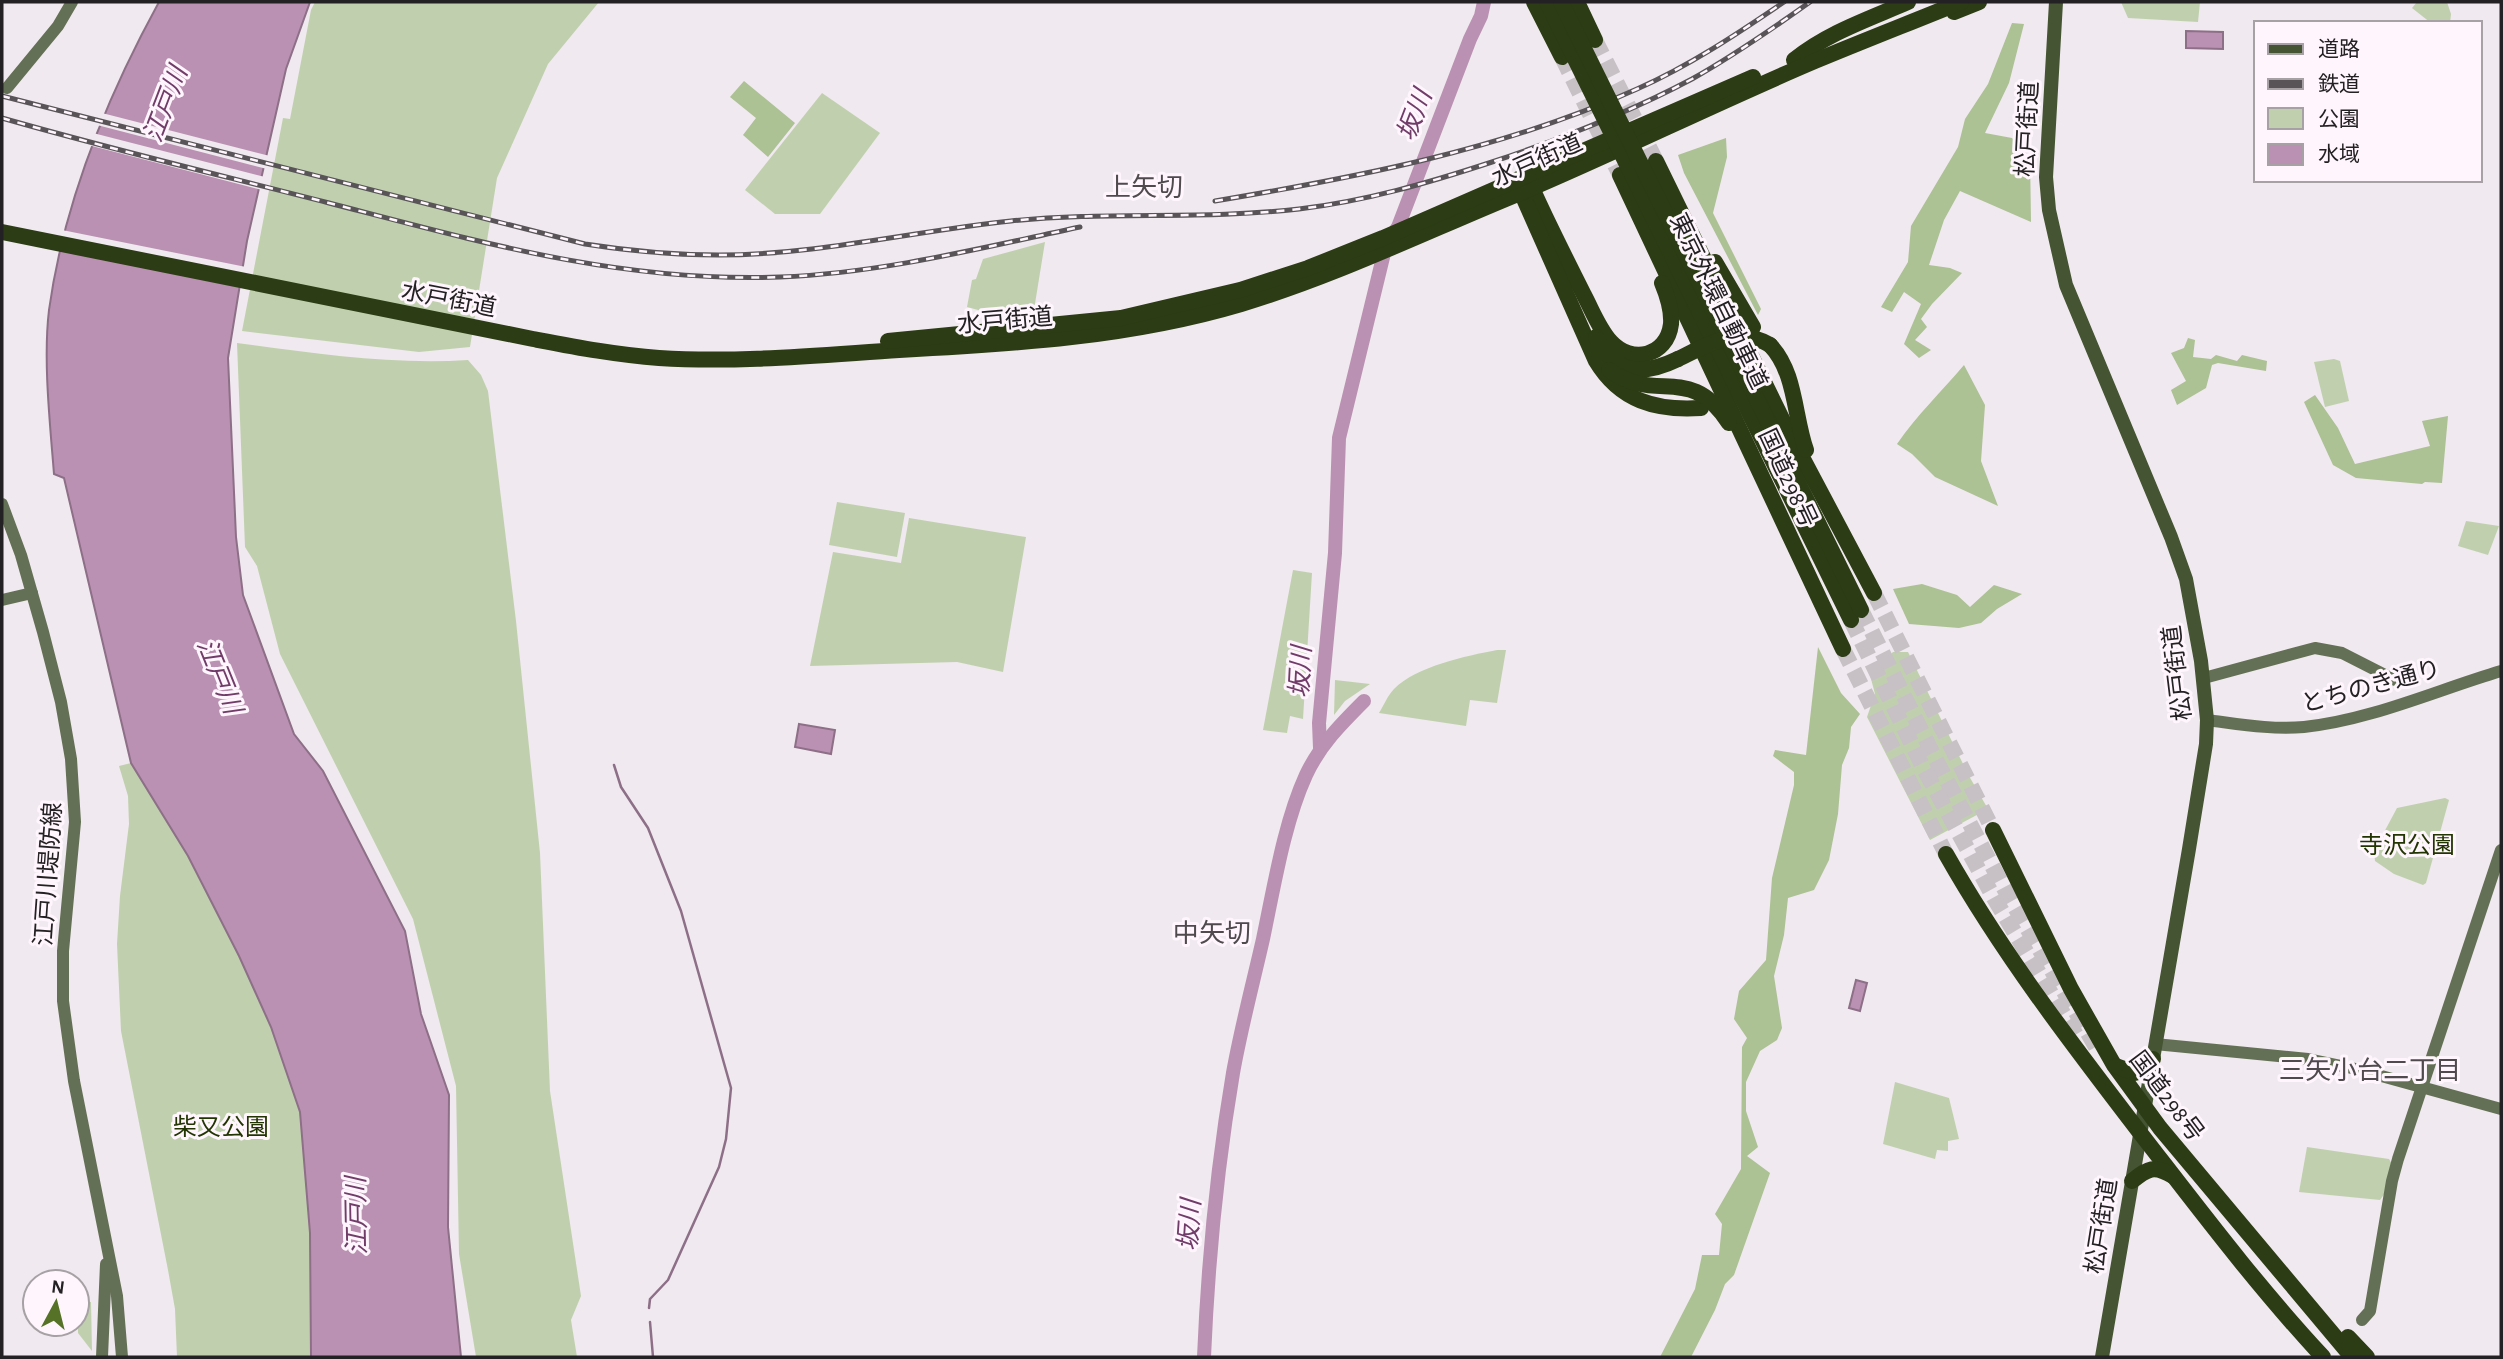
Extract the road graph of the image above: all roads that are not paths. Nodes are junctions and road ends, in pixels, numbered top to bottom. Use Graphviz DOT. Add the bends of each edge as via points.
graph roads {
  1 [pos="72,2"];
  2 [pos="1534,2"];
  3 [pos="1547,2"];
  4 [pos="1561,2"];
  5 [pos="1577,2"];
  6 [pos="1908,2"];
  7 [pos="1936,2"];
  8 [pos="1961,2"];
  9 [pos="1979,2"];
  10 [pos="2056,2"];
  11 [pos="1595,40"];
  12 [pos="1562,58"];
  13 [pos="1794,60"];
  14 [pos="1814,62"];
  15 [pos="7,88"];
  16 [pos="1656,161"];
  17 [pos="1620,175"];
  18 [pos="1669,185"];
  19 [pos="1524,186"];
  20 [pos="1634,208"];
  21 [pos="2,224"];
  22 [pos="2,232"];
  23 [pos="1380,246"];
  24 [pos="1571,269"];
  25 [pos="1753,327"];
  26 [pos="505,330"];
  27 [pos="1593,351"];
  28 [pos="1701,408"];
  29 [pos="1791,424"];
  30 [pos="1745,446"];
  31 [pos="2,504"];
  32 [pos="1870,586"];
  33 [pos="32,593"];
  34 [pos="2,600"];
  35 [pos="1843,649"];
  36 [pos="2501,671"];
  37 [pos="2204,678"];
  38 [pos="2395,680"];
  39 [pos="2207,720"];
  40 [pos="1993,830"];
  41 [pos="2501,850"];
  42 [pos="1946,854"];
  43 [pos="2154,1051"];
  44 [pos="2113,1065"];
  45 [pos="2422,1088"];
  46 [pos="2145,1107"];
  47 [pos="2501,1109"];
  48 [pos="2140,1132"];
  49 [pos="2173,1176"];
  50 [pos="2132,1181"];
  51 [pos="2225,1205"];
  52 [pos="2222,1238"];
  53 [pos="108,1254"];
  54 [pos="2362,1320"];
  55 [pos="103,1357"];
  56 [pos="122,1357"];
  57 [pos="2102,1357"];
  58 [pos="2308,1357"];
  59 [pos="2322,1357"];
  60 [pos="2352,1357"];
  61 [pos="2367,1357"];
  1 -- 15 [label="street"];
  2 -- 12 [label="highway"];
  3 -- 4 [label="highway, 東京外環自動車道, bridge" via="1856,615"];
  5 -- 11 [label="highway"];
  6 -- 13 [label="highway" via="1835,34"];
  7 -- 13 [label="highway, 水戸街道"];
  8 -- 14 [label="highway, 水戸街道"];
  9 -- 14 [label="highway" via="1841,58"];
  10 -- 37 [label="main road, 松戸街道" via="2046,185 2057,251 2076,314 2179,558"];
  13 -- 19 [label="highway, 水戸街道"];
  14 -- 19 [label="highway, 水戸街道"];
  16 -- 18 [label="highway, 国道298号"];
  17 -- 20 [label="highway, 国道298号"];
  18 -- 25 [label="highway"];
  18 -- 29 [label="highway, 国道298号"];
  19 -- 23 [label="highway, 水戸街道" via="1408,227"];
  19 -- 23 [label="highway, 水戸街道" via="1403,243"];
  19 -- 24 [label="highway"];
  19 -- 27 [label="highway"];
  20 -- 24 [label="highway" via="1669,306 1669,334 1659,349 1634,355 1618,349 1602,330"];
  20 -- 30 [label="highway, 国道298号"];
  21 -- 26 [label="highway, 水戸街道"];
  22 -- 26 [label="highway, 水戸街道"];
  23 -- 26 [label="highway, 水戸街道" via="1241,303 1180,320 1076,337 971,346 714,352 661,350"];
  24 -- 29 [label="highway, bridge" via="1598,341 1614,361 1630,369 1647,370 1731,336 1751,337 1770,345 1786,369"];
  27 -- 28 [label="highway" via="1607,379 1636,400 1661,407"];
  27 -- 30 [label="highway" via="1610,371 1630,383 1683,387 1705,396"];
  29 -- 32 [label="highway, 国道298号"];
  30 -- 35 [label="highway, 国道298号"];
  31 -- 33 [label="street, 江戸川堤防線"];
  33 -- 34 [label="street"];
  33 -- 53 [label="street, 江戸川堤防線" via="61,702 74,779 63,1001"];
  36 -- 39 [label="street, とちのき通り" via="2335,722 2271,728"];
  37 -- 38 [label="street" via="2315,648 2342,653"];
  37 -- 39 [label="main road, 松戸街道"];
  39 -- 43 [label="main road, 松戸街道"];
  40 -- 44 [label="highway, 国道298号"];
  41 -- 45 [label="street"];
  42 -- 48 [label="highway, 国道298号" via="2032,987"];
  43 -- 44 [label="highway" via="2141,1071"];
  43 -- 45 [label="street" via="2308,1059"];
  43 -- 46 [label="main road, 松戸街道"];
  44 -- 46 [label="highway, 国道298号"];
  45 -- 47 [label="street"];
  45 -- 54 [label="street" via="2392,1181 2370,1311"];
  46 -- 48 [label="main road, 松戸街道"];
  46 -- 51 [label="highway, 国道298号"];
  48 -- 49 [label="highway, 国道298号"];
  48 -- 50 [label="main road, 松戸街道"];
  49 -- 50 [label="highway" via="2148,1169"];
  49 -- 52 [label="highway, 国道298号"];
  50 -- 57 [label="main road, 松戸街道"];
  51 -- 60 [label="highway, 国道298号"];
  51 -- 61 [label="highway" via="2288,1266"];
  52 -- 58 [label="highway" via="2244,1279"];
  52 -- 59 [label="highway, 国道298号"];
  53 -- 55 [label="street, 江戸川堤防線"];
  53 -- 56 [label="street, 江戸川堤防線"];
}
